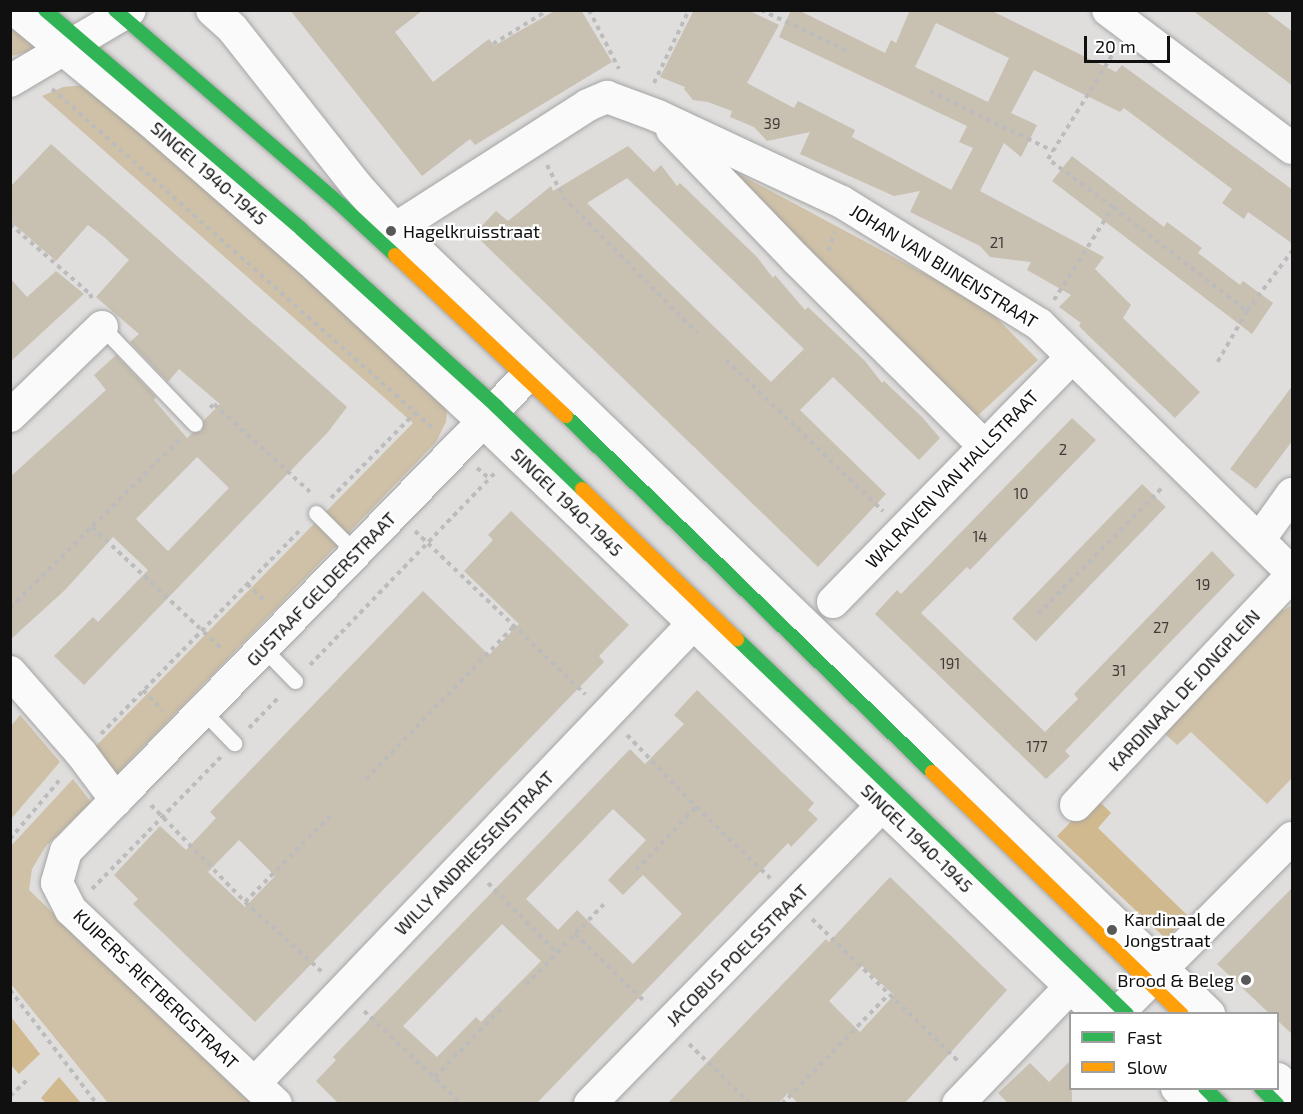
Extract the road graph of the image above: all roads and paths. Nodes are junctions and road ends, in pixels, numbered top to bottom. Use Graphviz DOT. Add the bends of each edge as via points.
graph roads {
  1 [pos="15,10"];
  2 [pos="45,10"];
  3 [pos="213,10"];
  4 [pos="548,10"];
  5 [pos="589,10"];
  6 [pos="689,10"];
  7 [pos="761,10"];
  8 [pos="122,12"];
  9 [pos="1119,18"];
  10 [pos="494,44"];
  11 [pos="73,45"];
  12 [pos="848,51"];
  13 [pos="620,70"];
  14 [pos="21,75"];
  15 [pos="930,91"];
  16 [pos="649,113"];
  17 [pos="535,141"];
  18 [pos="1293,148"];
  19 [pos="1053,151"];
  20 [pos="843,202"];
  21 [pos="1113,207"];
  22 [pos="10,224"];
  23 [pos="395,229"];
  24 [pos="1293,251"];
  25 [pos="820,283"];
  26 [pos="1247,311"];
  27 [pos="1039,324"];
  28 [pos="102,327"];
  29 [pos="697,333"];
  30 [pos="1072,357"];
  31 [pos="726,360"];
  32 [pos="1217,363"];
  33 [pos="526,377"];
  34 [pos="416,413"];
  35 [pos="490,414"];
  36 [pos="10,416"];
  37 [pos="195,424"];
  38 [pos="984,446"];
  39 [pos="456,449"];
  40 [pos="1183,466"];
  41 [pos="490,479"];
  42 [pos="1293,494"];
  43 [pos="320,509"];
  44 [pos="395,512"];
  45 [pos="92,527"];
  46 [pos="903,530"];
  47 [pos="1258,540"];
  48 [pos="356,553"];
  49 [pos="1293,574"];
  50 [pos="833,602"];
  51 [pos="10,608"];
  52 [pos="1038,614"];
  53 [pos="694,623"];
  54 [pos="515,625"];
  55 [pos="202,630"];
  56 [pos="253,658"];
  57 [pos="10,672"];
  58 [pos="295,681"];
  59 [pos="203,711"];
  60 [pos="606,714"];
  61 [pos="234,743"];
  62 [pos="81,753"];
  63 [pos="366,779"];
  64 [pos="124,792"];
  65 [pos="1076,805"];
  66 [pos="884,806"];
  67 [pos="696,807"];
  68 [pos="331,815"];
  69 [pos="1293,838"];
  70 [pos="10,839"];
  71 [pos="466,862"];
  72 [pos="636,870"];
  73 [pos="245,902"];
  74 [pos="604,904"];
  75 [pos="557,953"];
  76 [pos="1156,976"];
  77 [pos="526,985"];
  78 [pos="1071,986"];
  79 [pos="10,990"];
  80 [pos="342,991"];
  81 [pos="888,995"];
  82 [pos="501,1009"];
  83 [pos="1116,1012"];
  84 [pos="1181,1012"];
  85 [pos="1206,1012"];
  86 [pos="435,1077"];
  87 [pos="29,1078"];
  88 [pos="1279,1080"];
  89 [pos="1178,1090"];
  90 [pos="1206,1090"];
  91 [pos="1263,1090"];
  92 [pos="265,1093"];
  93 [pos="1293,1093"];
  94 [pos="10,1096"];
  95 [pos="97,1104"];
  96 [pos="462,1104"];
  97 [pos="590,1104"];
  98 [pos="782,1104"];
  99 [pos="958,1104"];
  100 [pos="1192,1104"];
  101 [pos="1221,1104"];
  102 [pos="1277,1104"];
  1 -- 11 [label="street, SINGEL 1940-1945"];
  2 -- 11 [label="main road, SINGEL 1940-1945"];
  3 -- 23 [label="street" via="232,28"];
  4 -- 10 [label="path"];
  5 -- 13 [label="path"];
  6 -- 16 [label="path"];
  7 -- 12 [label="path"];
  8 -- 11 [label="street"];
  8 -- 33 [label="main road" via="341,205"];
  9 -- 18 [label="street"];
  9 -- 19 [label="path"];
  11 -- 14 [label="street"];
  11 -- 35 [label="street, SINGEL 1940-1945" via="150,121"];
  14 -- 34 [label="path"];
  15 -- 19 [label="path"];
  16 -- 17 [label="street, JOHAN VAN BIJNENSTRAAT" via="607,97 588,105"];
  16 -- 20 [label="street, JOHAN VAN BIJNENSTRAAT"];
  16 -- 25 [label="street, JOHAN VAN BIJNENSTRAAT"];
  17 -- 23 [label="street, JOHAN VAN BIJNENSTRAAT"];
  17 -- 29 [label="path" via="563,197"];
  19 -- 21 [label="path" via="1048,159"];
  20 -- 25 [label="path"];
  20 -- 27 [label="street, JOHAN VAN BIJNENSTRAAT"];
  21 -- 26 [label="path"];
  21 -- 27 [label="path"];
  22 -- 28 [label="path" via="90,294"];
  23 -- 76 [label="street"];
  24 -- 26 [label="path"];
  25 -- 38 [label="street, JOHAN VAN BIJNENSTRAAT"];
  26 -- 32 [label="path"];
  27 -- 30 [label="street, JOHAN VAN BIJNENSTRAAT"];
  28 -- 36 [label="street"];
  28 -- 37 [label="lane"];
  30 -- 38 [label="street, WALRAVEN VAN HALLSTRAAT"];
  30 -- 40 [label="street, JOHAN VAN BIJNENSTRAAT"];
  31 -- 46 [label="path"];
  33 -- 35 [label="street, GUSTAAF GELDERSTRAAT"];
  33 -- 76 [label="main road"];
  34 -- 39 [label="path"];
  34 -- 43 [label="path"];
  35 -- 39 [label="street, GUSTAAF GELDERSTRAAT"];
  35 -- 53 [label="street, SINGEL 1940-1945"];
  35 -- 83 [label="main road, SINGEL 1940-1945"];
  37 -- 43 [label="path" via="214,404"];
  37 -- 45 [label="path"];
  38 -- 46 [label="street, WALRAVEN VAN HALLSTRAAT"];
  39 -- 41 [label="path"];
  39 -- 44 [label="street, GUSTAAF GELDERSTRAAT"];
  40 -- 47 [label="street, JOHAN VAN BIJNENSTRAAT"];
  40 -- 52 [label="path"];
  42 -- 47 [label="street"];
  43 -- 48 [label="lane"];
  43 -- 55 [label="path"];
  44 -- 48 [label="street, GUSTAAF GELDERSTRAAT"];
  44 -- 54 [label="path"];
  45 -- 51 [label="path"];
  45 -- 55 [label="path"];
  46 -- 50 [label="street, WALRAVEN VAN HALLSTRAAT"];
  47 -- 49 [label="street, JOHAN VAN BIJNENSTRAAT"];
  48 -- 56 [label="street, GUSTAAF GELDERSTRAAT"];
  49 -- 65 [label="street, KARDINAAL DE JONGPLEIN"];
  53 -- 60 [label="street, WILLY ANDRIESSENSTRAAT"];
  53 -- 66 [label="street, SINGEL 1940-1945"];
  54 -- 60 [label="path"];
  54 -- 63 [label="path"];
  55 -- 56 [label="path"];
  55 -- 62 [label="path"];
  56 -- 58 [label="lane"];
  56 -- 59 [label="street, GUSTAAF GELDERSTRAAT"];
  57 -- 62 [label="street"];
  59 -- 61 [label="lane"];
  59 -- 64 [label="street, GUSTAAF GELDERSTRAAT"];
  60 -- 71 [label="street, WILLY ANDRIESSENSTRAAT"];
  62 -- 64 [label="street"];
  62 -- 70 [label="path"];
  64 -- 73 [label="path"];
  64 -- 92 [label="street, KUIPERS-RIETBERGSTRAAT" via="66,851 57,884 71,910"];
  66 -- 78 [label="street, SINGEL 1940-1945"];
  66 -- 97 [label="street, JACOBUS POELSSTRAAT"];
  67 -- 72 [label="path"];
  68 -- 73 [label="path"];
  69 -- 76 [label="street"];
  71 -- 75 [label="path"];
  71 -- 80 [label="street, WILLY ANDRIESSENSTRAAT"];
  73 -- 80 [label="path"];
  74 -- 75 [label="path"];
  75 -- 77 [label="path"];
  76 -- 83 [label="street"];
  76 -- 84 [label="main road"];
  76 -- 85 [label="street"];
  78 -- 83 [label="street, SINGEL 1940-1945"];
  78 -- 99 [label="street"];
  79 -- 95 [label="path"];
  80 -- 86 [label="path"];
  80 -- 92 [label="street, WILLY ANDRIESSENSTRAAT"];
  81 -- 98 [label="path"];
  82 -- 86 [label="path"];
  86 -- 96 [label="path"];
  87 -- 94 [label="path"];
  88 -- 93 [label="street"];
  89 -- 100 [label="street"];
  90 -- 101 [label="main road"];
  91 -- 102 [label="main road"];
}
